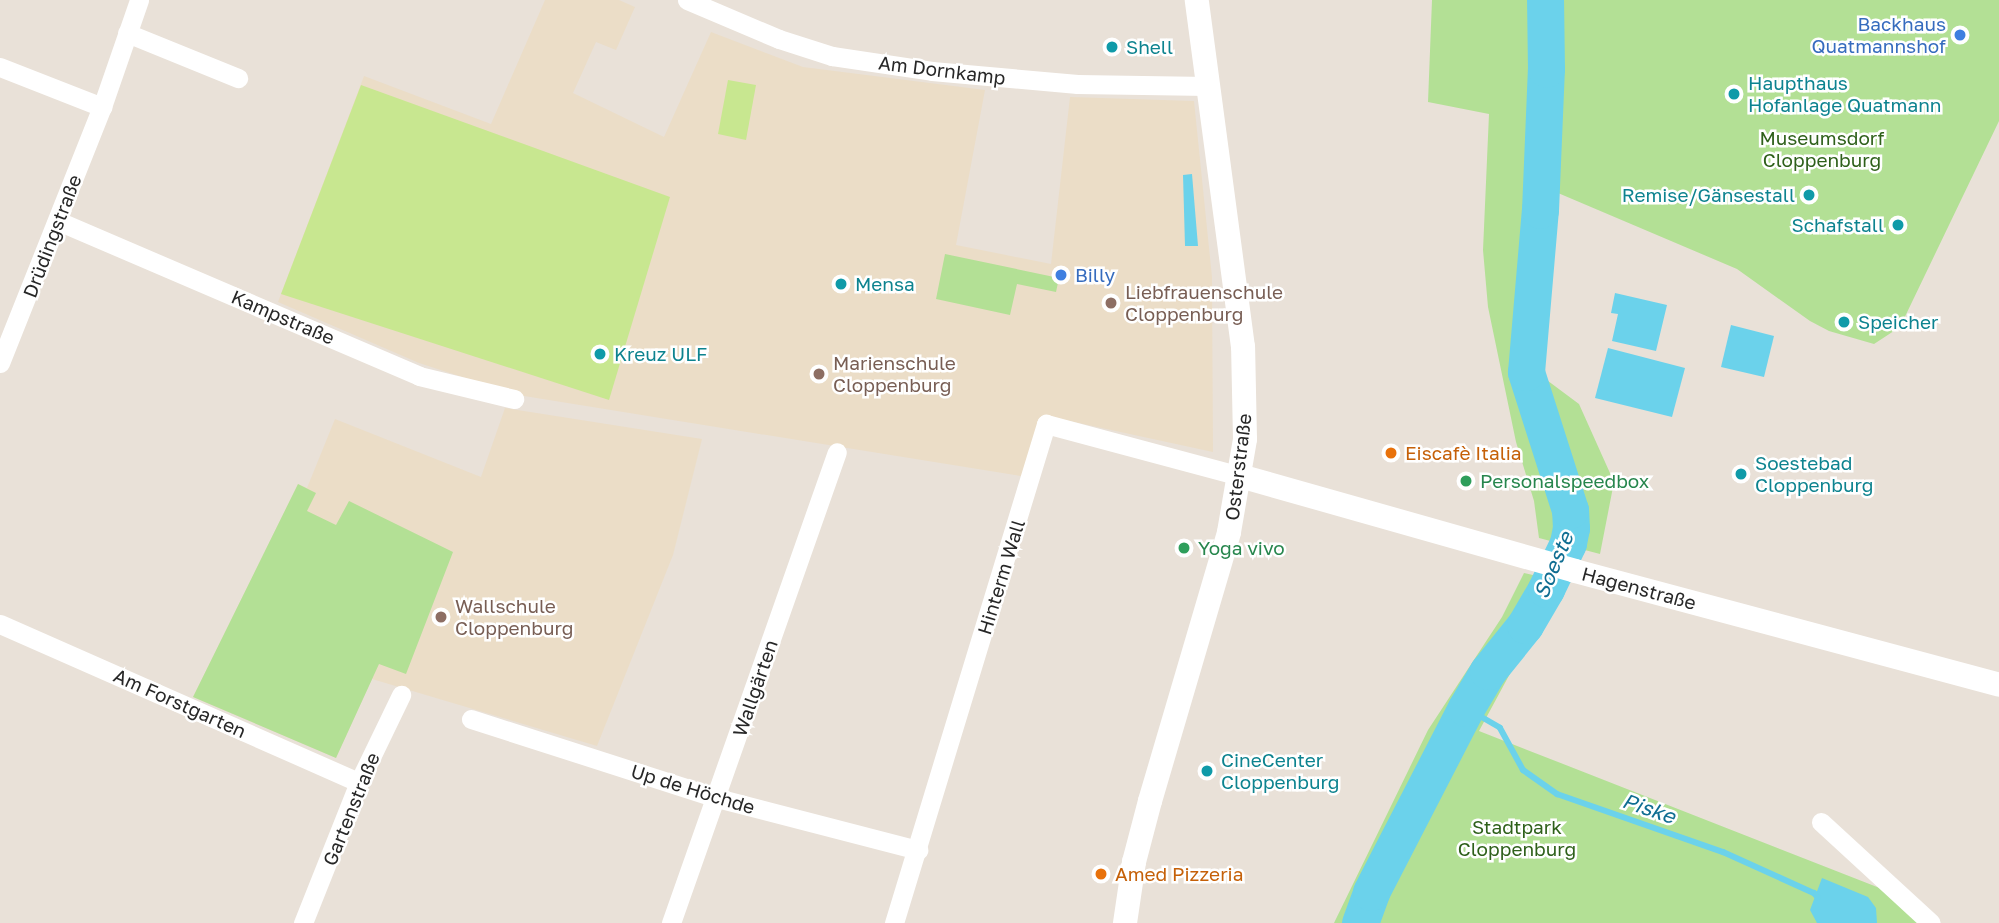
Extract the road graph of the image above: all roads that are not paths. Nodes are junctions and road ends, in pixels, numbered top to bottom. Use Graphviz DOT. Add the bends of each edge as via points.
graph roads {
  1 [pos="139,0"];
  2 [pos="687,0"];
  3 [pos="1197,0"];
  4 [pos="127,33"];
  5 [pos="0,67"];
  6 [pos="238,78"];
  7 [pos="1208,86"];
  8 [pos="102,107"];
  9 [pos="58,220"];
  10 [pos="0,363"];
  11 [pos="514,399"];
  12 [pos="837,452"];
  13 [pos="1240,476"];
  14 [pos="0,624"];
  15 [pos="1999,685"];
  16 [pos="401,695"];
  17 [pos="471,719"];
  18 [pos="359,782"];
  19 [pos="717,798"];
  20 [pos="1821,822"];
  21 [pos="918,850"];
  22 [pos="303,923"];
  23 [pos="671,923"];
  24 [pos="894,923"];
  25 [pos="1125,923"];
  26 [pos="1931,923"];
  1 -- 4 [label="street, Drüdingstraße"];
  2 -- 7 [label="street, Am Dornkamp" via="832,56 932,71 1068,83"];
  3 -- 7 [label="street, Osterstraße"];
  4 -- 6 [label="street"];
  4 -- 8 [label="street, Drüdingstraße"];
  5 -- 8 [label="street"];
  7 -- 13 [label="street, Osterstraße" via="1243,347 1246,429"];
  8 -- 9 [label="street, Drüdingstraße"];
  9 -- 10 [label="street, Drüdingstraße"];
  9 -- 11 [label="street, Kampstraße" via="419,376"];
  12 -- 19 [label="street, Wallgärten"];
  13 -- 15 [label="street, Hagenstraße"];
  13 -- 21 [label="street, Hinterm Wall" via="1046,424"];
  13 -- 25 [label="street, Osterstraße" via="1217,580 1134,862"];
  14 -- 18 [label="street, Am Forstgarten"];
  16 -- 18 [label="street, Gartenstraße"];
  17 -- 19 [label="street, Up de Höchde"];
  18 -- 22 [label="street, Gartenstraße"];
  19 -- 21 [label="street, Up de Höchde"];
  19 -- 23 [label="street, Wallgärten"];
  20 -- 26 [label="street"];
  21 -- 24 [label="street, Hinterm Wall"];
}
